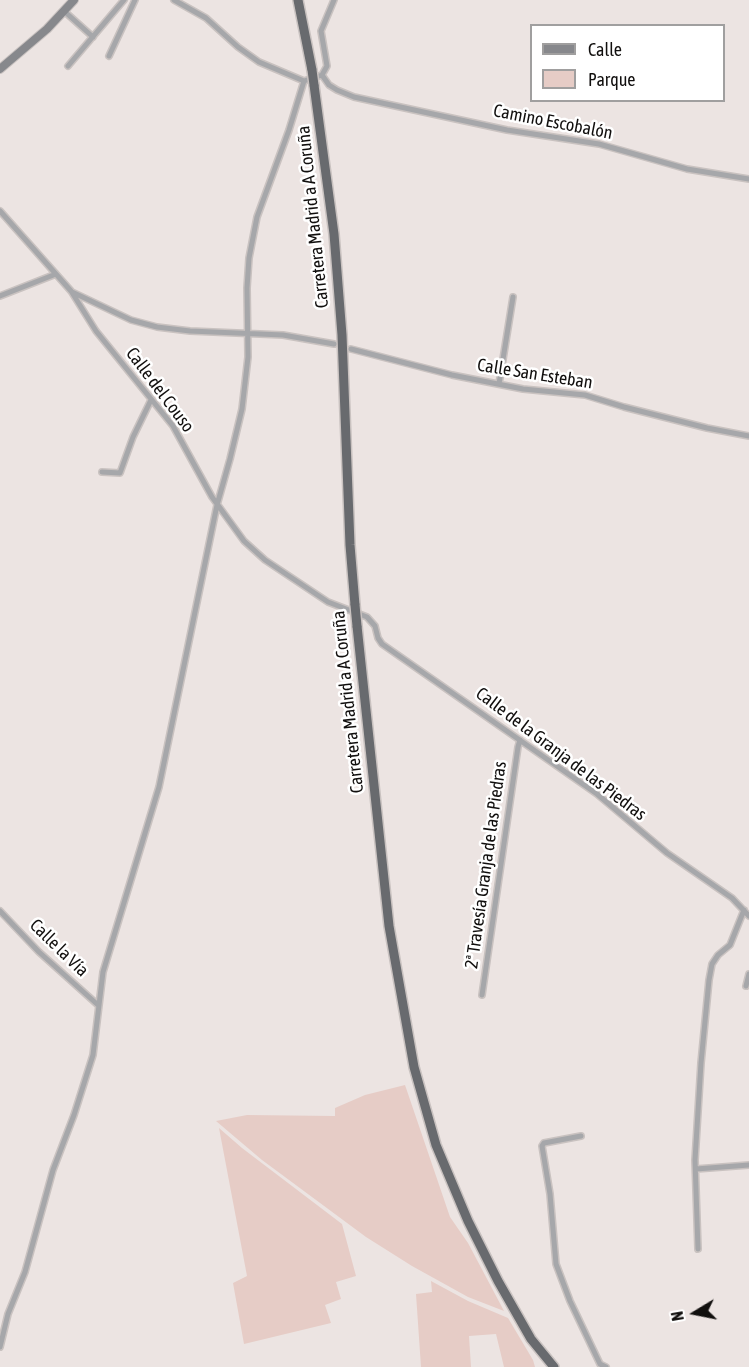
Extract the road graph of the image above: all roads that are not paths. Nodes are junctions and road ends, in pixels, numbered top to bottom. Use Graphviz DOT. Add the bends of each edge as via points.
graph roads {
  1 [pos="74,0"];
  2 [pos="124,0"];
  3 [pos="135,0"];
  4 [pos="174,0"];
  5 [pos="297,0"];
  6 [pos="334,0"];
  7 [pos="64,11"];
  8 [pos="93,37"];
  9 [pos="109,56"];
  10 [pos="68,66"];
  11 [pos="0,69"];
  12 [pos="322,75"];
  13 [pos="304,81"];
  14 [pos="749,179"];
  15 [pos="0,211"];
  16 [pos="56,274"];
  17 [pos="71,291"];
  18 [pos="0,296"];
  19 [pos="513,297"];
  20 [pos="246,332"];
  21 [pos="334,344"];
  22 [pos="351,349"];
  23 [pos="499,384"];
  24 [pos="151,400"];
  25 [pos="749,436"];
  26 [pos="102,471"];
  27 [pos="217,505"];
  28 [pos="362,615"];
  29 [pos="520,740"];
  30 [pos="744,910"];
  31 [pos="0,912"];
  32 [pos="749,916"];
  33 [pos="749,974"];
  34 [pos="746,986"];
  35 [pos="482,995"];
  36 [pos="98,1005"];
  37 [pos="581,1137"];
  38 [pos="749,1165"];
  39 [pos="696,1169"];
  40 [pos="698,1249"];
  41 [pos="0,1347"];
  42 [pos="554,1367"];
  43 [pos="606,1367"];
  1 -- 7 [label="main road"];
  2 -- 8 [label="street"];
  3 -- 9 [label="street"];
  4 -- 13 [label="street" via="207,18 259,62"];
  5 -- 42 [label="highway, Carretera Madrid a A Coruña, bridge" via="312,70 334,234 357,627 389,926 414,1067 436,1145 468,1221 531,1339"];
  6 -- 12 [label="street" via="321,30 327,66"];
  7 -- 8 [label="street"];
  7 -- 11 [label="main road"];
  8 -- 10 [label="street"];
  12 -- 13 [label="street"];
  12 -- 14 [label="street, Camino Escobalón" via="329,85 354,96 507,130 599,144 687,169"];
  13 -- 20 [label="street" via="258,217 249,258"];
  15 -- 16 [label="street, Calle del Couso"];
  16 -- 17 [label="street, Calle del Couso"];
  16 -- 18 [label="street"];
  17 -- 20 [label="street" via="135,322 189,331"];
  17 -- 24 [label="street, Calle del Couso" via="96,331"];
  19 -- 23 [label="street"];
  20 -- 21 [label="street"];
  20 -- 27 [label="street" via="248,357 242,409"];
  22 -- 23 [label="street, Calle San Esteban"];
  23 -- 25 [label="street, Calle San Esteban" via="585,395"];
  24 -- 26 [label="street" via="120,473"];
  24 -- 27 [label="street, Calle del Couso" via="173,426"];
  27 -- 28 [label="street, Calle del Couso" via="242,539 265,560 334,606"];
  27 -- 36 [label="street" via="159,787 103,972"];
  28 -- 29 [label="street, Calle de la Granja de las Piedras" via="371,620 382,644"];
  29 -- 30 [label="street, Calle de la Granja de las Piedras" via="597,794"];
  29 -- 35 [label="street, 2ª Travesía Granja de las Piedras"];
  30 -- 32 [label="street, Calle de la Granja de las Piedras"];
  30 -- 39 [label="street" via="730,945 711,967"];
  31 -- 36 [label="street, Calle la Vía"];
  33 -- 34 [label="street"];
  36 -- 41 [label="street" via="93,1055 53,1170"];
  37 -- 43 [label="street" via="542,1146 556,1264 600,1365"];
  38 -- 39 [label="street"];
  39 -- 40 [label="street"];
}
